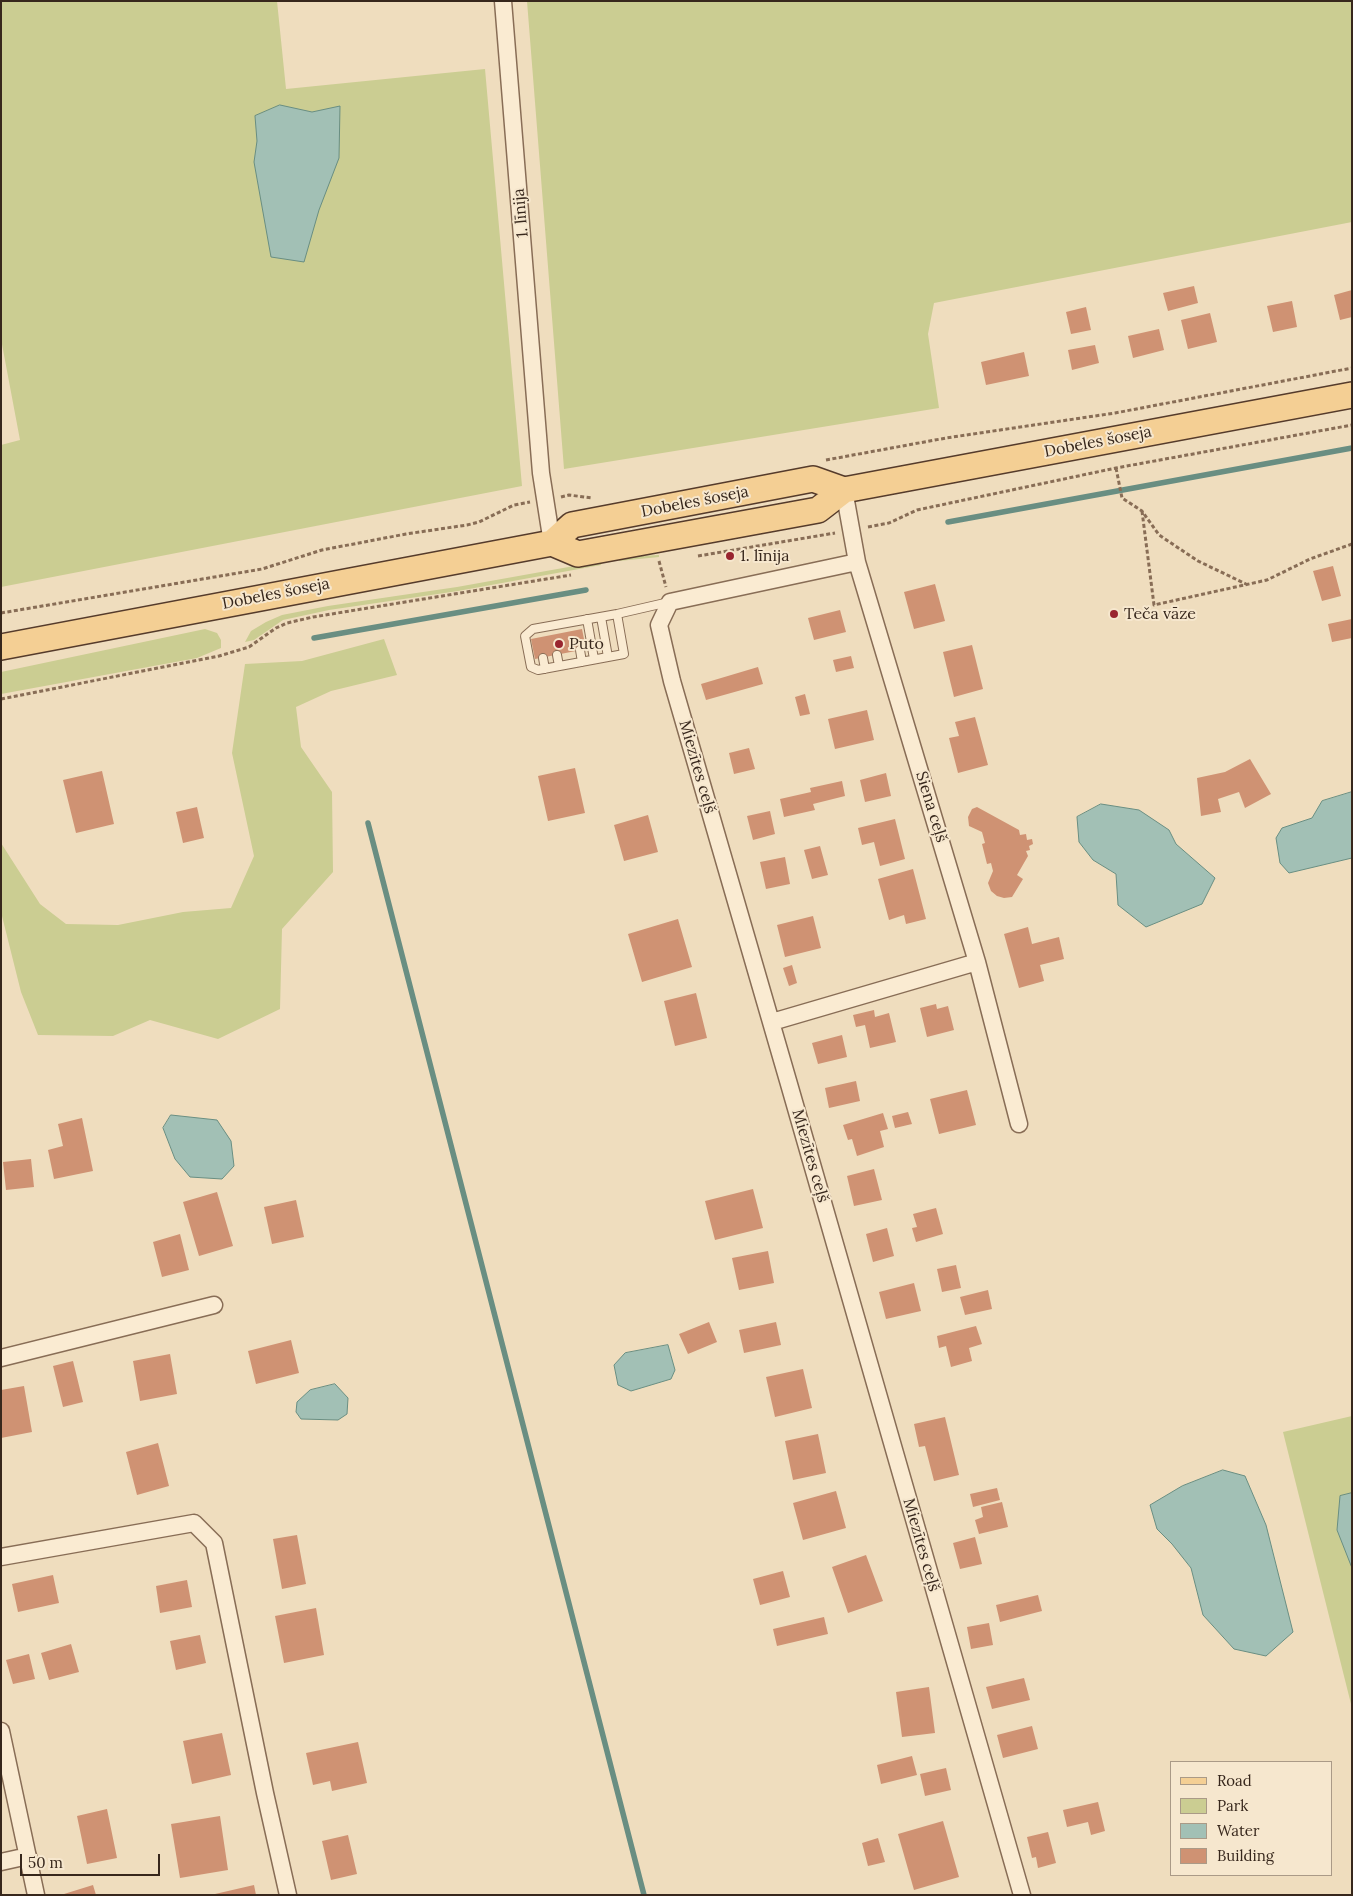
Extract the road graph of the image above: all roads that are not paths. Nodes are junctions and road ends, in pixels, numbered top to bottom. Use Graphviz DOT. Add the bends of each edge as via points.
graph roads {
  1 [pos="503,1"];
  2 [pos="1352,395"];
  3 [pos="844,490"];
  4 [pos="552,544"];
  5 [pos="858,562"];
  6 [pos="670,602"];
  7 [pos="617,614"];
  8 [pos="601,617"];
  9 [pos="587,619"];
  10 [pos="552,626"];
  11 [pos="538,628"];
  12 [pos="554,634"];
  13 [pos="539,637"];
  14 [pos="1,647"];
  15 [pos="580,650"];
  16 [pos="557,655"];
  17 [pos="608,657"];
  18 [pos="543,658"];
  19 [pos="594,659"];
  20 [pos="582,662"];
  21 [pos="560,666"];
  22 [pos="545,669"];
  23 [pos="977,962"];
  24 [pos="772,1022"];
  25 [pos="1019,1124"];
  26 [pos="214,1305"];
  27 [pos="1,1358"];
  28 [pos="1,1557"];
  29 [pos="1,1731"];
  30 [pos="28,1856"];
  31 [pos="1,1862"];
  32 [pos="36,1895"];
  33 [pos="288,1895"];
  34 [pos="1022,1895"];
  1 -- 4 [label="street, 1. līnija" via="541,473"];
  2 -- 3 [label="main road, Dobeles šoseja"];
  3 -- 4 [label="main road, Dobeles šoseja" via="813,479 572,525"];
  3 -- 5 [label="street, Siena ceļš"];
  4 -- 14 [label="main road, Dobeles šoseja"];
  5 -- 6 [label="street"];
  5 -- 23 [label="street, Siena ceļš"];
  6 -- 7 [label="lane"];
  6 -- 24 [label="street, Miezītes ceļš" via="659,624 672,681"];
  7 -- 8 [label="lane"];
  7 -- 17 [label="lane" via="624,654"];
  8 -- 9 [label="lane"];
  8 -- 17 [label="lane"];
  9 -- 10 [label="lane" via="576,626"];
  9 -- 19 [label="lane"];
  10 -- 11 [label="lane"];
  10 -- 12 [label="lane"];
  11 -- 13 [label="lane"];
  11 -- 22 [label="lane" via="525,636 526,642 531,667"];
  15 -- 20 [label="lane"];
  16 -- 21 [label="lane"];
  17 -- 19 [label="lane"];
  18 -- 22 [label="lane"];
  19 -- 20 [label="lane"];
  20 -- 21 [label="lane"];
  21 -- 22 [label="lane"];
  23 -- 24 [label="street"];
  23 -- 25 [label="street, Siena ceļš"];
  24 -- 34 [label="street, Miezītes ceļš"];
  26 -- 27 [label="street"];
  28 -- 33 [label="street" via="194,1523 214,1543"];
  29 -- 30 [label="street"];
  30 -- 31 [label="street"];
  30 -- 32 [label="street"];
}
